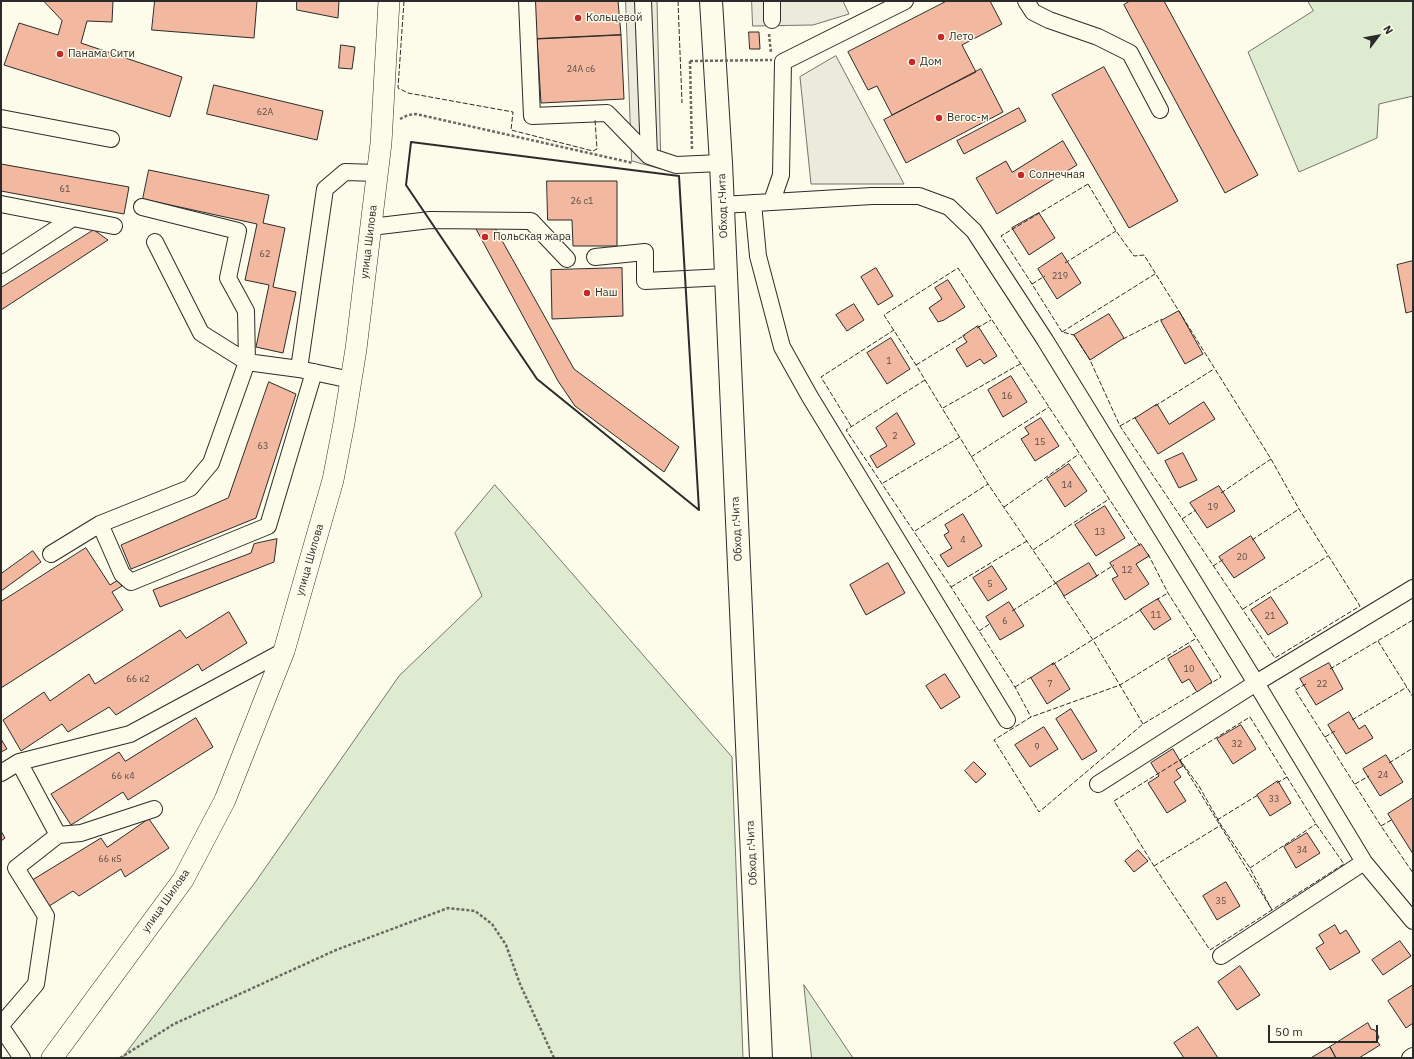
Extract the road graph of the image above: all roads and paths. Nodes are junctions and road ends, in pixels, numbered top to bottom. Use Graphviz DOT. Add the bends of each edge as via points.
graph roads {
  1 [pos="390,1"];
  2 [pos="527,1"];
  3 [pos="643,1"];
  4 [pos="711,1"];
  5 [pos="772,1"];
  6 [pos="905,1"];
  7 [pos="1026,1"];
  8 [pos="770,24"];
  9 [pos="1160,110"];
  10 [pos="1,118"];
  11 [pos="397,122"];
  12 [pos="111,139"];
  13 [pos="642,159"];
  14 [pos="721,163"];
  15 [pos="693,164"];
  16 [pos="378,173"];
  17 [pos="772,201"];
  18 [pos="753,203"];
  19 [pos="1,204"];
  20 [pos="722,205"];
  21 [pos="142,207"];
  22 [pos="73,218"];
  23 [pos="114,226"];
  24 [pos="371,227"];
  25 [pos="155,242"];
  26 [pos="595,257"];
  27 [pos="567,259"];
  28 [pos="1,266"];
  29 [pos="726,277"];
  30 [pos="247,362"];
  31 [pos="306,371"];
  32 [pos="351,380"];
  33 [pos="100,524"];
  34 [pos="51,554"];
  35 [pos="1413,588"];
  36 [pos="284,651"];
  37 [pos="1256,683"];
  38 [pos="1007,720"];
  39 [pos="19,762"];
  40 [pos="1,773"];
  41 [pos="1098,784"];
  42 [pos="154,809"];
  43 [pos="58,835"];
  44 [pos="1364,862"];
  45 [pos="1413,921"];
  46 [pos="1221,956"];
  47 [pos="1,1026"];
  48 [pos="1413,1056"];
  49 [pos="22,1058"];
  50 [pos="52,1058"];
  51 [pos="120,1058"];
  52 [pos="554,1058"];
  53 [pos="761,1058"];
  54 [pos="1410,1058"];
  1 -- 16 [label="main road, улица Шилова"];
  2 -- 13 [label="street" via="532,116 607,113"];
  3 -- 13 [label="street"];
  4 -- 14 [label="highway, Обход г.Чита"];
  5 -- 8 [label="street"];
  6 -- 17 [label="street" via="783,62 781,175"];
  7 -- 9 [label="street" via="1033,12 1098,37 1130,53"];
  8 -- 15 [label="path, bridge" via="772,60 690,61"];
  10 -- 12 [label="street"];
  11 -- 13 [label="path" via="408,115 416,114"];
  13 -- 15 [label="street" via="676,165"];
  14 -- 15 [label="street"];
  14 -- 20 [label="highway, Обход г.Чита"];
  16 -- 24 [label="main road, улица Шилова"];
  16 -- 31 [label="street" via="344,172 325,190"];
  17 -- 18 [label="street"];
  17 -- 37 [label="street" via="920,196 949,207 974,231 1045,340"];
  18 -- 20 [label="street"];
  18 -- 38 [label="street" via="758,256 782,347"];
  19 -- 22 [label="street"];
  20 -- 29 [label="highway, Обход г.Чита"];
  21 -- 30 [label="street" via="238,232 228,278 246,311"];
  22 -- 23 [label="street"];
  22 -- 28 [label="street"];
  24 -- 27 [label="street" via="430,220 531,221"];
  24 -- 32 [label="main road, улица Шилова"];
  25 -- 30 [label="street" via="201,333"];
  26 -- 29 [label="street" via="645,252 645,281"];
  29 -- 53 [label="highway, Обход г.Чита"];
  30 -- 31 [label="street"];
  30 -- 33 [label="street" via="210,463 190,488"];
  31 -- 32 [label="street"];
  31 -- 33 [label="street" via="268,526 131,582 122,574"];
  32 -- 36 [label="main road, улица Шилова" via="333,480"];
  33 -- 34 [label="street"];
  35 -- 37 [label="street"];
  36 -- 39 [label="street" via="130,734"];
  36 -- 50 [label="main road, улица Шилова" via="225,800 183,880"];
  37 -- 41 [label="street"];
  37 -- 44 [label="street"];
  39 -- 40 [label="street"];
  39 -- 43 [label="street"];
  42 -- 43 [label="street" via="81,833"];
  43 -- 47 [label="street" via="16,868 46,916 36,984"];
  44 -- 45 [label="street"];
  44 -- 46 [label="street"];
  47 -- 49 [label="street"];
  48 -- 54 [label="street"];
  51 -- 52 [label="path" via="174,1024 329,953 448,908 475,911 492,924 506,945 520,984"];
}
